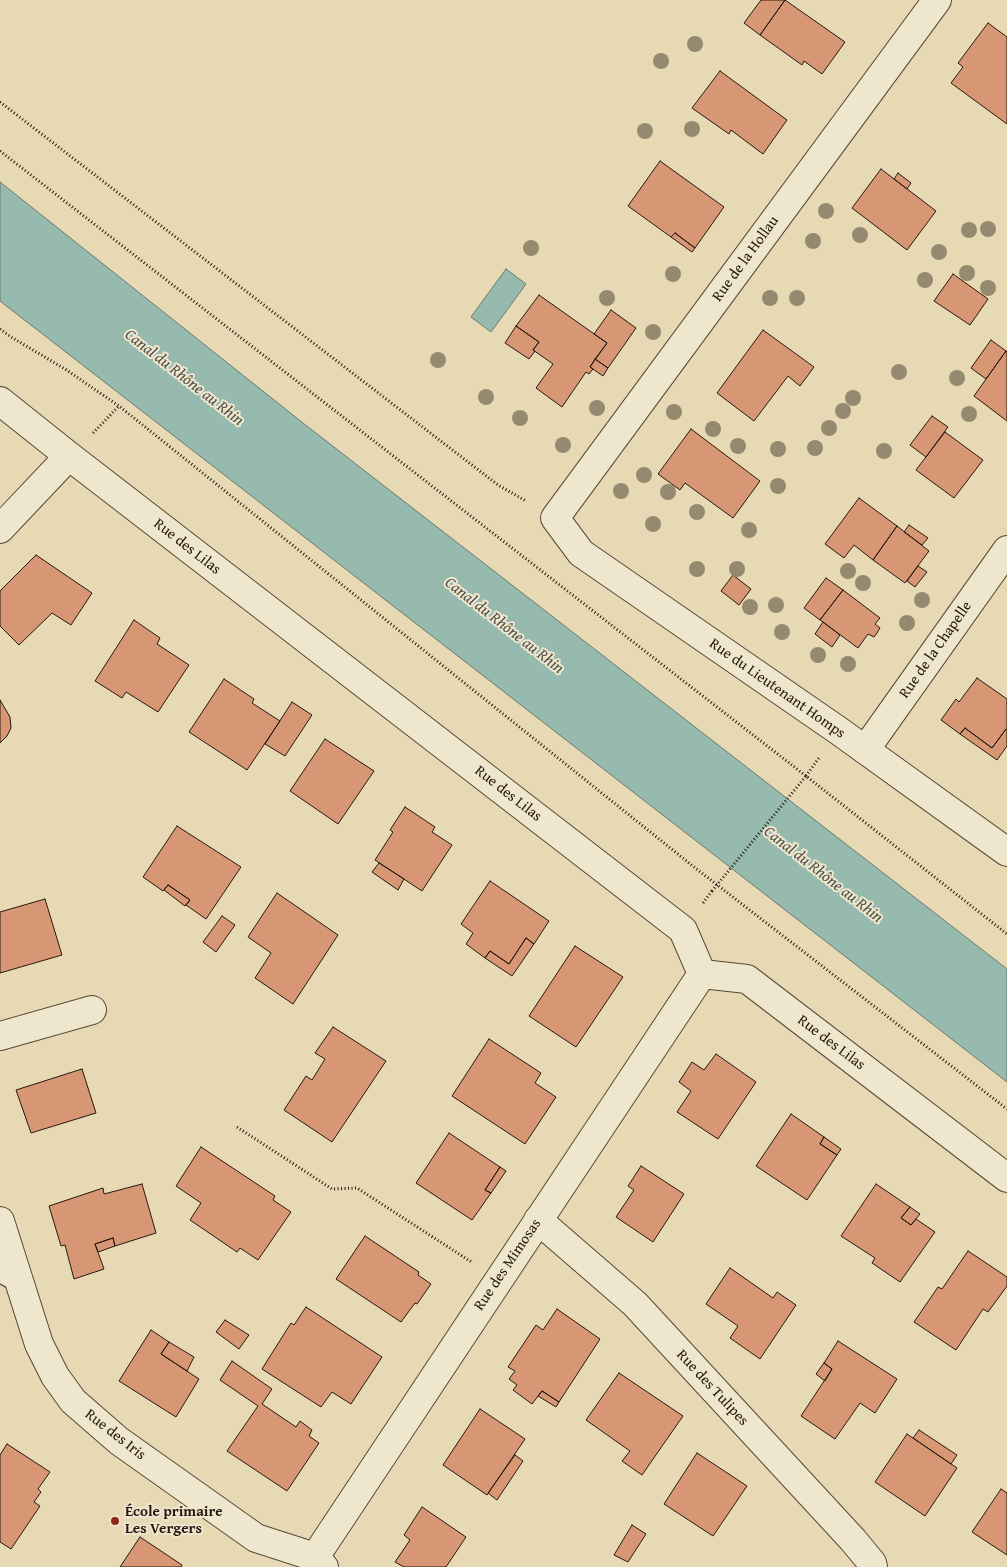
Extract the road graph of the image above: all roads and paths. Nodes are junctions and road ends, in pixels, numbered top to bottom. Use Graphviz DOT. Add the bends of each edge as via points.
graph roads {
  1 [pos="937,0"];
  2 [pos="0,102"];
  3 [pos="0,151"];
  4 [pos="0,329"];
  5 [pos="0,401"];
  6 [pos="119,406"];
  7 [pos="98,428"];
  8 [pos="69,456"];
  9 [pos="555,518"];
  10 [pos="0,529"];
  11 [pos="1007,550"];
  12 [pos="865,750"];
  13 [pos="806,776"];
  14 [pos="1007,852"];
  15 [pos="712,891"];
  16 [pos="1007,934"];
  17 [pos="702,974"];
  18 [pos="92,1010"];
  19 [pos="0,1036"];
  20 [pos="1007,1109"];
  21 [pos="237,1126"];
  22 [pos="1007,1178"];
  23 [pos="538,1220"];
  24 [pos="0,1221"];
  25 [pos="10,1280"];
  26 [pos="498,1280"];
  27 [pos="319,1562"];
  28 [pos="874,1567"];
  1 -- 9 [label="street, Rue de la Hollau"];
  2 -- 9 [label="path" via="498,484"];
  3 -- 13 [label="path"];
  4 -- 6 [label="path"];
  5 -- 8 [label="street, Rue des Lilas"];
  6 -- 7 [label="path"];
  6 -- 20 [label="path" via="694,868"];
  8 -- 10 [label="street"];
  8 -- 17 [label="street, Rue des Lilas" via="683,930"];
  9 -- 12 [label="street, Rue du Lieutenant Homps" via="581,553"];
  11 -- 12 [label="street, Rue de la Chapelle"];
  12 -- 14 [label="street, Rue du Lieutenant Homps"];
  13 -- 15 [label="path, bridge"];
  13 -- 16 [label="path"];
  17 -- 22 [label="street, Rue des Lilas" via="747,979"];
  17 -- 23 [label="street, Rue des Mimosas"];
  18 -- 19 [label="street"];
  21 -- 26 [label="path" via="332,1189 357,1188"];
  23 -- 26 [label="street, Rue des Mimosas"];
  23 -- 28 [label="street, Rue des Tulipes" via="635,1304 853,1540"];
  24 -- 25 [label="street, Rue des Iris"];
  25 -- 27 [label="street, Rue des Iris" via="55,1376 73,1401 119,1441 256,1538"];
  26 -- 27 [label="street, Rue des Mimosas"];
}
